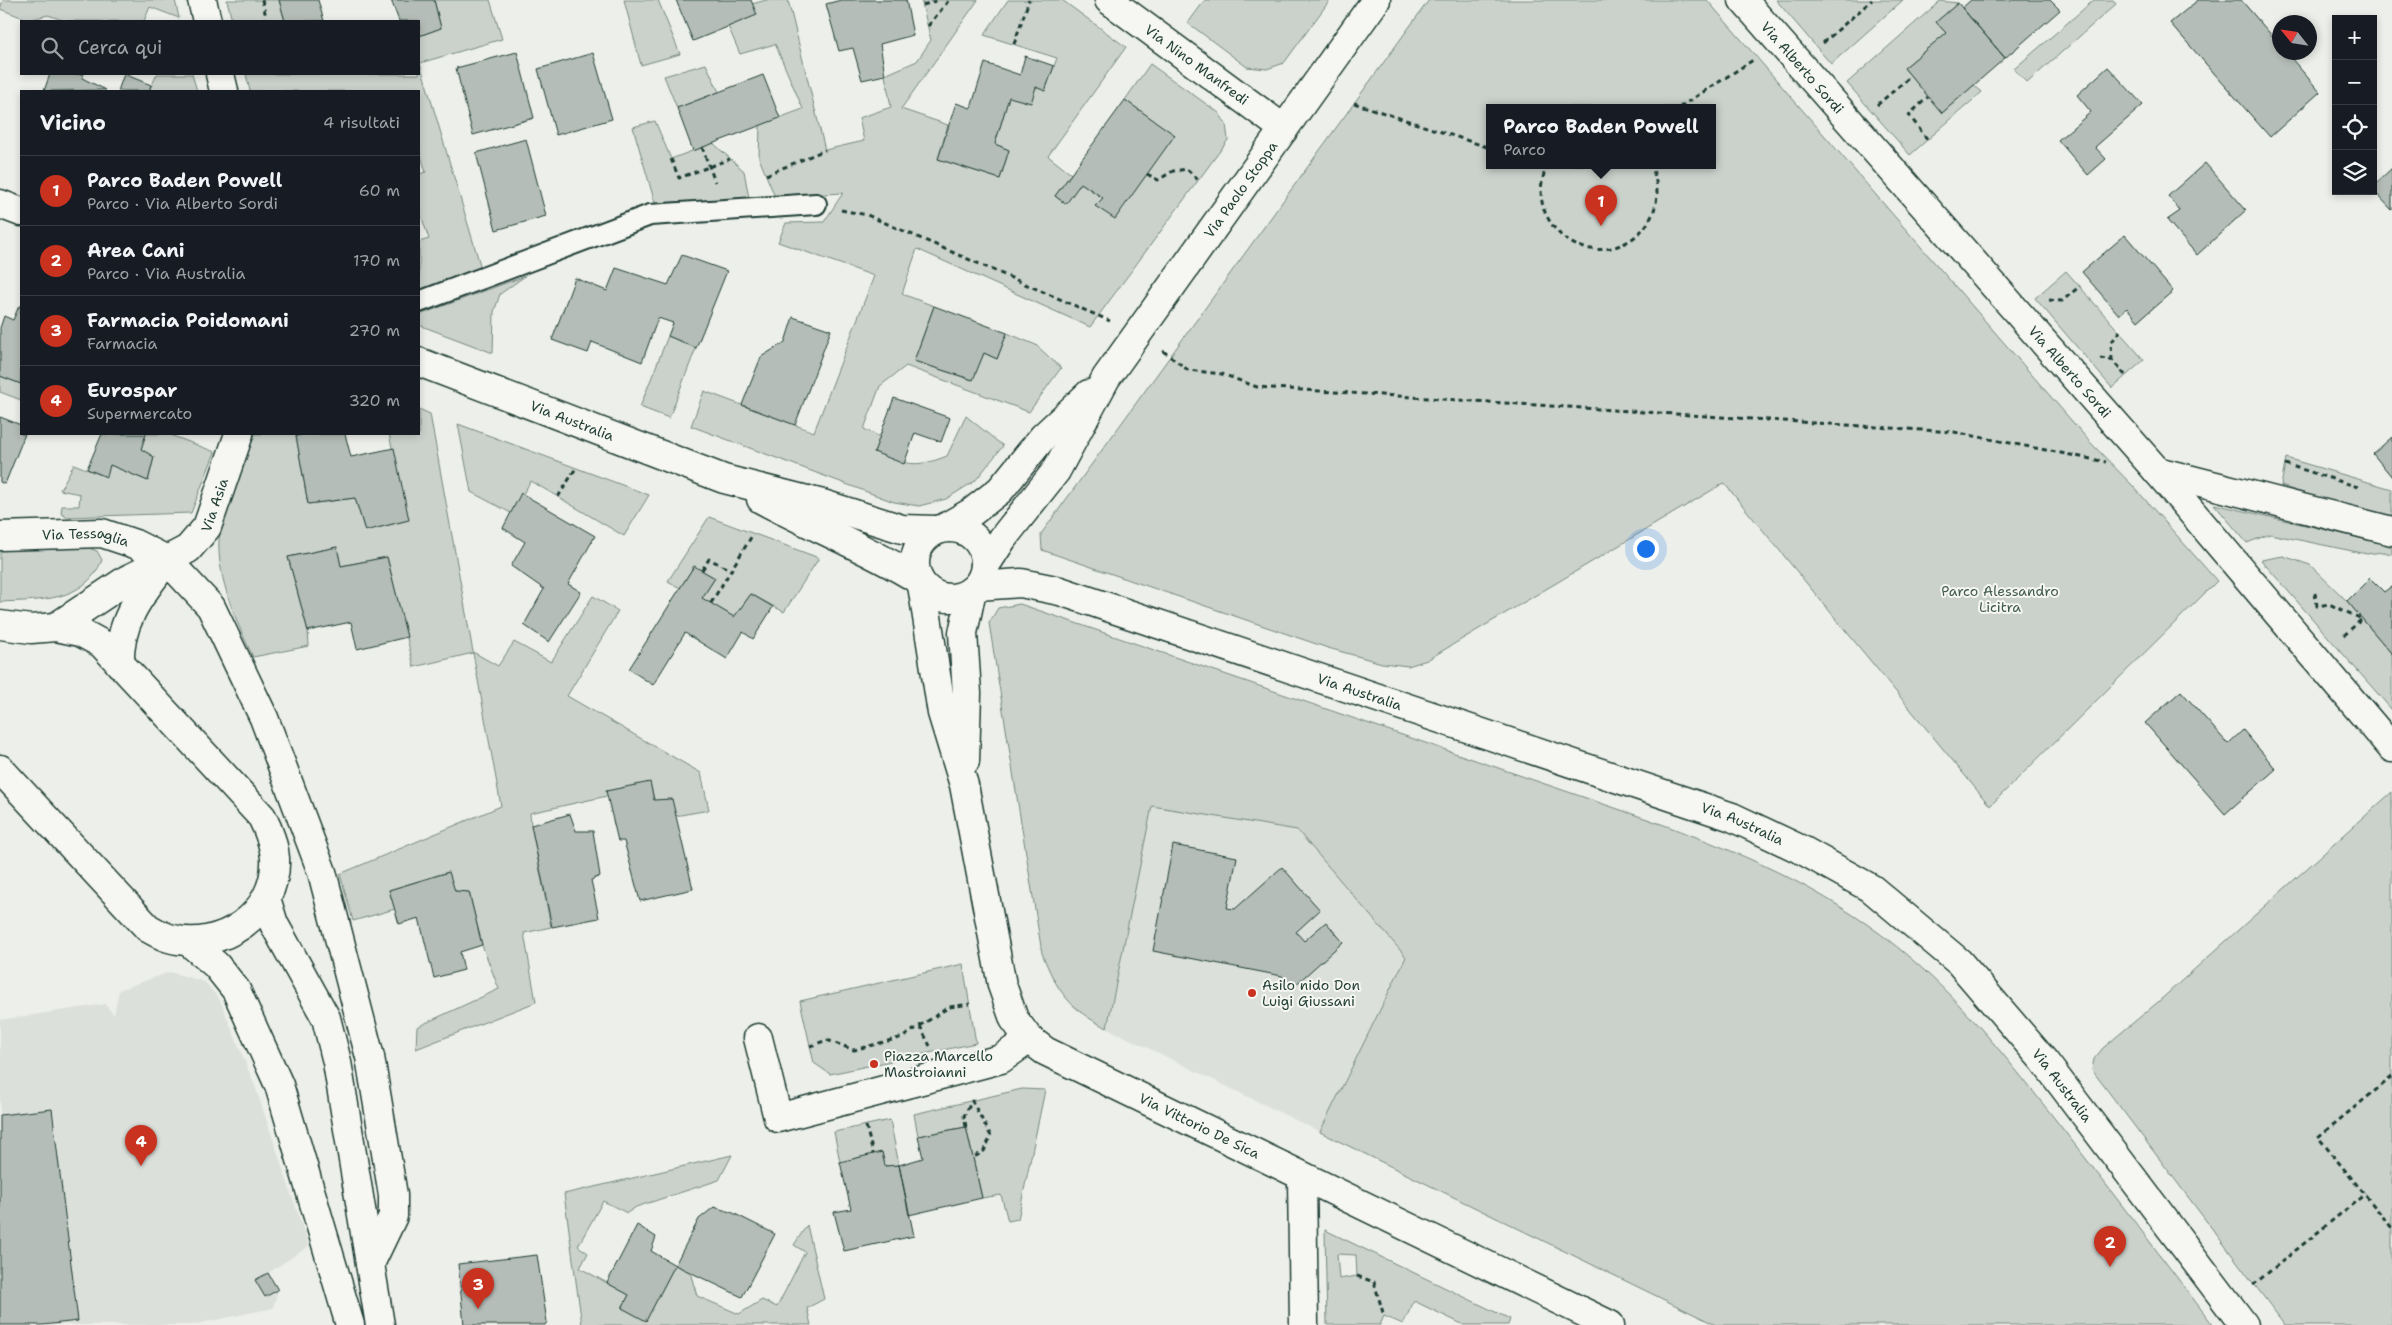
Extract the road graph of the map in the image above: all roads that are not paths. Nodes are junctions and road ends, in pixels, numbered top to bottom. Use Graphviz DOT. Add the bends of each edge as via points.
graph roads {
  1 [pos="202,0"];
  2 [pos="1109,0"];
  3 [pos="1376,0"];
  4 [pos="1742,0"];
  5 [pos="207,20"];
  6 [pos="220,75"];
  7 [pos="224,90"];
  8 [pos="1284,129"];
  9 [pos="0,204"];
  10 [pos="816,204"];
  11 [pos="20,212"];
  12 [pos="420,302"];
  13 [pos="420,362"];
  14 [pos="1106,378"];
  15 [pos="239,435"];
  16 [pos="2157,472"];
  17 [pos="724,479"];
  18 [pos="940,529"];
  19 [pos="2392,531"];
  20 [pos="0,536"];
  21 [pos="167,560"];
  22 [pos="981,568"];
  23 [pos="920,583"];
  24 [pos="1060,591"];
  25 [pos="0,625"];
  26 [pos="44,628"];
  27 [pos="0,646"];
  28 [pos="120,664"];
  29 [pos="2392,748"];
  30 [pos="0,769"];
  31 [pos="964,785"];
  32 [pos="266,898"];
  33 [pos="189,942"];
  34 [pos="758,1038"];
  35 [pos="1029,1038"];
  36 [pos="1302,1177"];
  37 [pos="370,1264"];
  38 [pos="2237,1315"];
  39 [pos="350,1325"];
  40 [pos="380,1325"];
  41 [pos="1304,1325"];
  42 [pos="1610,1325"];
  1 -- 5 [label="street"];
  2 -- 8 [label="street, Via Nino Manfredi"];
  3 -- 8 [label="street, Via Paolo Stoppa"];
  4 -- 16 [label="street, Via Alberto Sordi"];
  6 -- 7 [label="street"];
  8 -- 14 [label="street, Via Paolo Stoppa"];
  9 -- 11 [label="street"];
  10 -- 12 [label="lane" via="650,215"];
  13 -- 17 [label="street, Via Australia"];
  14 -- 18 [label="street" via="1043,437 1000,490 972,512"];
  14 -- 22 [label="street" via="1056,471"];
  15 -- 21 [label="street, Via Asia" via="207,527 188,549"];
  16 -- 19 [label="street"];
  16 -- 29 [label="street, Via Alberto Sordi"];
  17 -- 18 [label="street" via="823,504 902,529"];
  17 -- 23 [label="street" via="810,526 898,567"];
  18 -- 22 [label="street" via="958,528 970,534"];
  18 -- 23 [label="street" via="918,546 915,569"];
  20 -- 21 [label="street, Via Tessaglia" via="102,533 135,544"];
  21 -- 26 [label="street, Via Asia"];
  21 -- 28 [label="street" via="137,599 126,621"];
  21 -- 37 [label="street" via="211,607 264,718 322,872 370,1057 393,1195 394,1216"];
  22 -- 23 [label="street" via="960,596 946,598 932,594"];
  22 -- 24 [label="street"];
  22 -- 24 [label="street" via="1020,583"];
  22 -- 31 [label="street" via="963,632 967,694"];
  23 -- 31 [label="street" via="942,713"];
  24 -- 38 [label="street, Via Australia" via="1732,816 1804,851 1872,890 1959,962 2044,1061"];
  25 -- 26 [label="street"];
  26 -- 27 [label="street, Via Asia" via="9,639"];
  26 -- 28 [label="street" via="80,632 102,644"];
  28 -- 32 [label="street" via="262,818 272,838 275,859"];
  30 -- 33 [label="street" via="148,928 168,938"];
  31 -- 35 [label="street, Via Vittorio De Sica" via="1002,985 1014,1019"];
  32 -- 33 [label="street" via="250,919 232,932 211,940"];
  32 -- 37 [label="street" via="274,924 326,1018 337,1062"];
  33 -- 39 [label="street" via="216,965 236,990 279,1085"];
  34 -- 35 [label="street" via="778,1118 1002,1058"];
  35 -- 36 [label="street, Via Vittorio De Sica" via="1045,1052"];
  36 -- 41 [label="street"];
  36 -- 42 [label="street, Via Vittorio De Sica"];
  37 -- 40 [label="street"];
}
